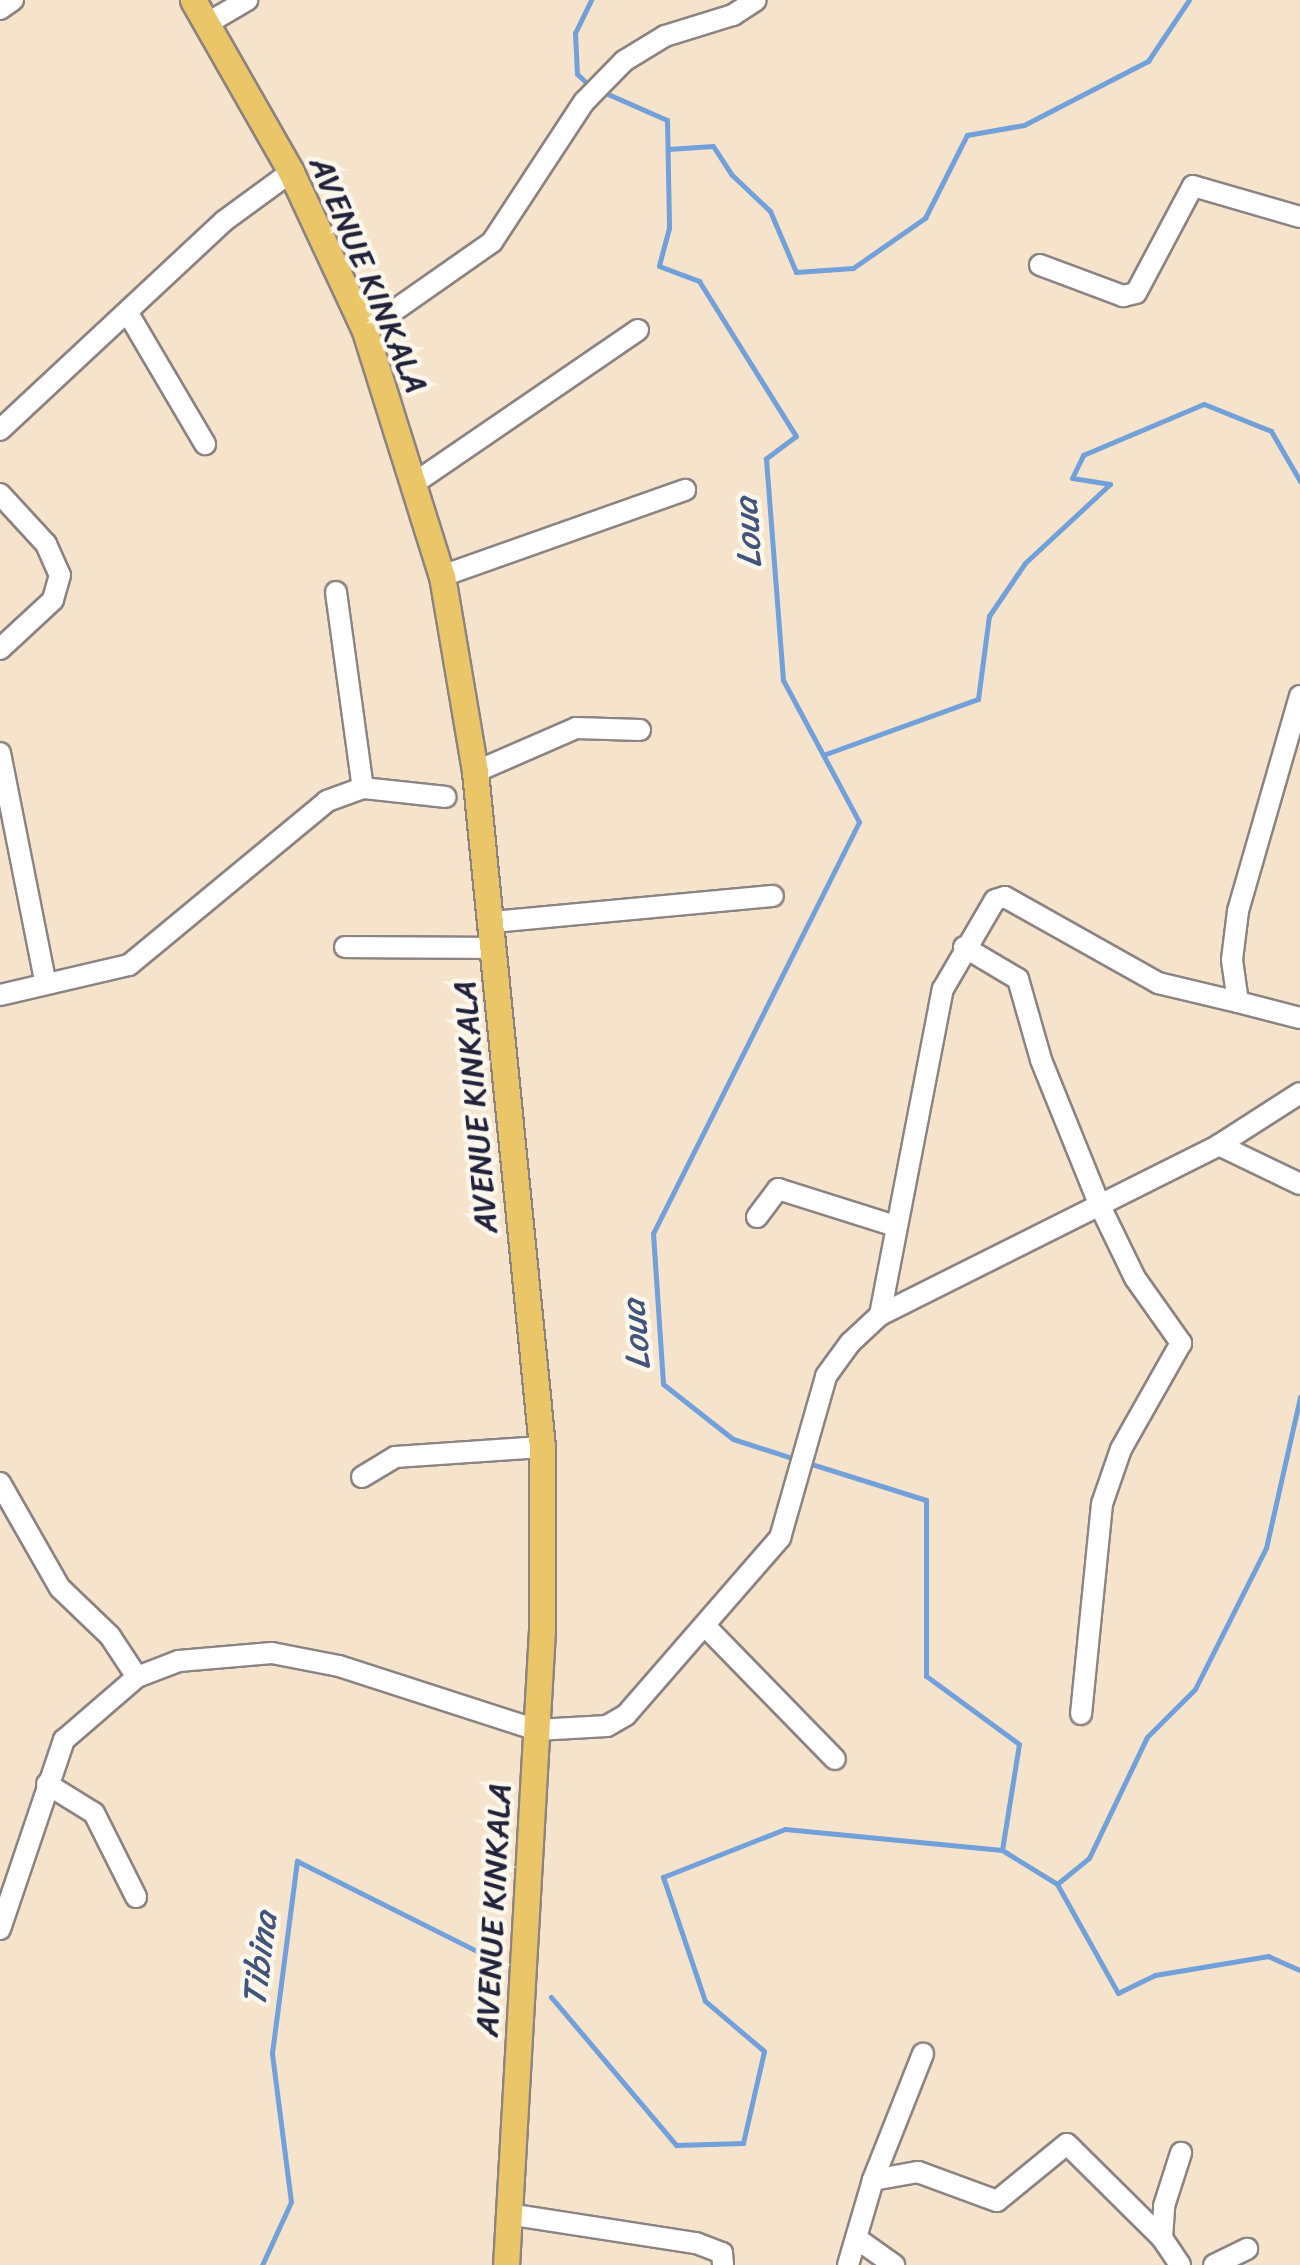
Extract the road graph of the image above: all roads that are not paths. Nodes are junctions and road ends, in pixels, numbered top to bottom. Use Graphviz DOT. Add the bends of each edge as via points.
graph roads {
  1 [pos="12,0"];
  2 [pos="193,0"];
  3 [pos="247,0"];
  4 [pos="756,0"];
  5 [pos="0,9"];
  6 [pos="206,24"];
  7 [pos="291,172"];
  8 [pos="1300,217"];
  9 [pos="1040,265"];
  10 [pos="130,314"];
  11 [pos="638,330"];
  12 [pos="364,331"];
  13 [pos="0,430"];
  14 [pos="205,444"];
  15 [pos="416,482"];
  16 [pos="685,490"];
  17 [pos="0,494"];
  18 [pos="442,576"];
  19 [pos="336,592"];
  20 [pos="0,649"];
  21 [pos="1300,696"];
  22 [pos="640,730"];
  23 [pos="0,752"];
  24 [pos="475,772"];
  25 [pos="363,788"];
  26 [pos="446,798"];
  27 [pos="6,838"];
  28 [pos="774,896"];
  29 [pos="492,922"];
  30 [pos="345,946"];
  31 [pos="964,947"];
  32 [pos="494,948"];
  33 [pos="44,980"];
  34 [pos="0,995"];
  35 [pos="1238,1002"];
  36 [pos="1300,1018"];
  37 [pos="1300,1093"];
  38 [pos="1219,1144"];
  39 [pos="1300,1184"];
  40 [pos="1100,1206"];
  41 [pos="757,1217"];
  42 [pos="895,1226"];
  43 [pos="880,1315"];
  44 [pos="542,1447"];
  45 [pos="362,1477"];
  46 [pos="0,1483"];
  47 [pos="707,1628"];
  48 [pos="137,1677"];
  49 [pos="1081,1714"];
  50 [pos="537,1730"];
  51 [pos="835,1759"];
  52 [pos="48,1784"];
  53 [pos="136,1897"];
  54 [pos="0,1929"];
  55 [pos="923,2054"];
  56 [pos="1182,2153"];
  57 [pos="873,2180"];
  58 [pos="508,2214"];
  59 [pos="856,2238"];
  60 [pos="1162,2238"];
  61 [pos="1248,2249"];
  62 [pos="506,2265"];
  63 [pos="723,2265"];
  64 [pos="848,2265"];
  65 [pos="894,2265"];
  66 [pos="1180,2265"];
  67 [pos="1214,2265"];
  1 -- 5 [label="street"];
  2 -- 6 [label="main road, AVENUE KINKALA"];
  3 -- 6 [label="street"];
  4 -- 12 [label="street" via="733,15 665,36 601,82 492,242"];
  6 -- 7 [label="main road, AVENUE KINKALA"];
  7 -- 10 [label="street" via="224,222"];
  7 -- 12 [label="main road, AVENUE KINKALA"];
  8 -- 9 [label="street" via="1193,186 1136,293 1123,296"];
  10 -- 13 [label="street" via="52,376"];
  10 -- 14 [label="street"];
  11 -- 15 [label="street"];
  12 -- 15 [label="main road, AVENUE KINKALA"];
  15 -- 18 [label="main road, AVENUE KINKALA"];
  16 -- 18 [label="street"];
  17 -- 20 [label="street" via="46,544 60,575 53,600"];
  18 -- 24 [label="main road, AVENUE KINKALA"];
  19 -- 25 [label="street"];
  21 -- 35 [label="street" via="1238,912 1232,960"];
  22 -- 24 [label="street" via="576,728"];
  23 -- 27 [label="street"];
  24 -- 29 [label="main road, AVENUE KINKALA"];
  25 -- 26 [label="street"];
  25 -- 33 [label="street" via="309,811 129,964"];
  27 -- 33 [label="street"];
  28 -- 29 [label="street"];
  29 -- 32 [label="main road, AVENUE KINKALA"];
  30 -- 32 [label="street"];
  31 -- 35 [label="street" via="995,900 1005,897 1158,982"];
  31 -- 40 [label="street" via="1018,979 1029,998 1042,1060"];
  31 -- 42 [label="street" via="943,989"];
  32 -- 44 [label="main road, AVENUE KINKALA"];
  33 -- 34 [label="street"];
  35 -- 36 [label="street"];
  37 -- 38 [label="street"];
  38 -- 39 [label="street"];
  38 -- 40 [label="street"];
  40 -- 43 [label="street"];
  40 -- 49 [label="street" via="1135,1278 1182,1343 1121,1449 1102,1504"];
  41 -- 42 [label="street" via="778,1188"];
  42 -- 43 [label="street"];
  43 -- 47 [label="street" via="826,1376 780,1538"];
  44 -- 45 [label="street" via="395,1457"];
  44 -- 50 [label="main road, AVENUE KINKALA"];
  46 -- 48 [label="street" via="60,1588 110,1636"];
  47 -- 50 [label="street" via="626,1715 606,1726"];
  47 -- 51 [label="street"];
  48 -- 50 [label="street" via="179,1661 272,1653 338,1666"];
  48 -- 52 [label="street" via="64,1740"];
  50 -- 58 [label="main road, AVENUE KINKALA"];
  52 -- 53 [label="street" via="94,1813"];
  52 -- 54 [label="street"];
  55 -- 57 [label="street"];
  56 -- 60 [label="street" via="1164,2206"];
  57 -- 59 [label="street"];
  57 -- 60 [label="street" via="918,2172 997,2200 1067,2144"];
  58 -- 62 [label="main road, AVENUE KINKALA"];
  58 -- 63 [label="street" via="696,2242 722,2253"];
  59 -- 64 [label="street"];
  59 -- 65 [label="street"];
  60 -- 66 [label="street"];
  61 -- 67 [label="street"];
}
